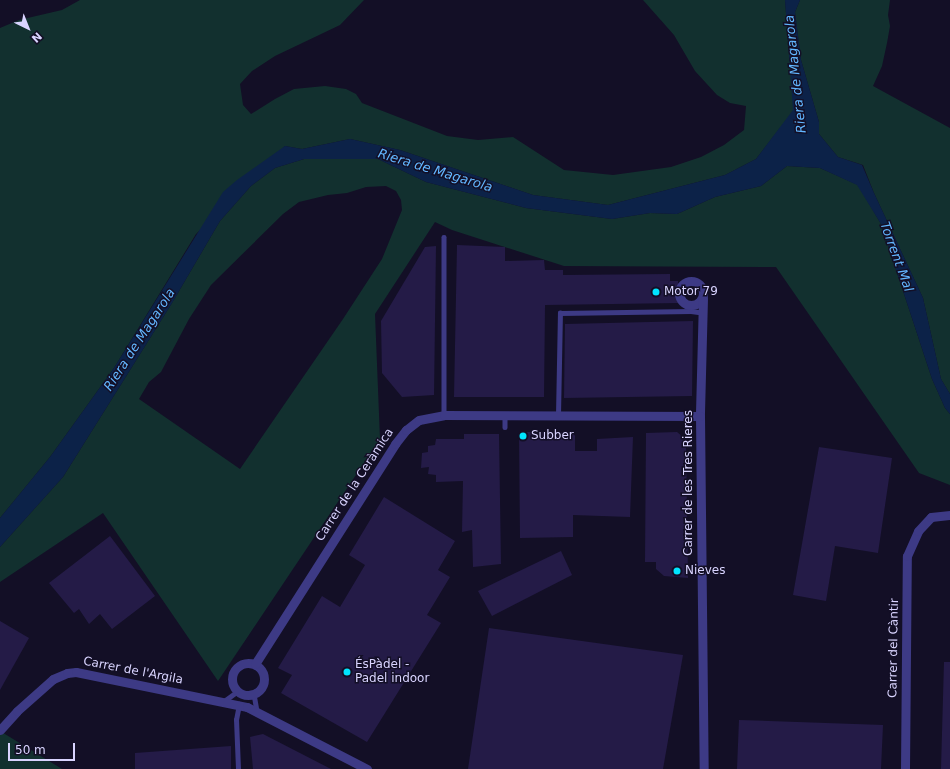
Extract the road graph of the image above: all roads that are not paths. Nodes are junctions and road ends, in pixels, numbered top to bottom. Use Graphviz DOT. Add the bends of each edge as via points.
graph roads {
  1 [pos="444,237"];
  2 [pos="703,298"];
  3 [pos="691,306"];
  4 [pos="700,315"];
  5 [pos="444,415"];
  6 [pos="505,415"];
  7 [pos="558,415"];
  8 [pos="700,416"];
  9 [pos="505,427"];
  10 [pos="950,515"];
  11 [pos="255,664"];
  12 [pos="238,692"];
  13 [pos="254,694"];
  14 [pos="224,701"];
  15 [pos="239,704"];
  16 [pos="257,711"];
  17 [pos="0,730"];
  18 [pos="238,769"];
  19 [pos="367,769"];
  20 [pos="704,769"];
  21 [pos="905,769"];
  1 -- 5 [label="lane"];
  2 -- 3 [label="street" via="698,304"];
  2 -- 3 [label="street" via="703,290 699,283 687,282 681,287 679,295 683,302"];
  2 -- 4 [label="street, Carrer de les Tres Rieres"];
  3 -- 4 [label="street"];
  4 -- 7 [label="lane" via="691,311 560,313"];
  4 -- 8 [label="street, Carrer de les Tres Rieres"];
  5 -- 6 [label="street, Carrer de la Ceràmica"];
  5 -- 11 [label="street, Carrer de la Ceràmica" via="419,420 406,430 395,444"];
  6 -- 7 [label="street, Carrer de la Ceràmica"];
  6 -- 9 [label="lane"];
  7 -- 8 [label="street, Carrer de la Ceràmica"];
  8 -- 20 [label="street, Carrer de les Tres Rieres"];
  10 -- 21 [label="street, Carrer del Càntir" via="931,517 918,531 907,556"];
  11 -- 12 [label="street" via="245,663 233,672 232,683"];
  11 -- 13 [label="street" via="264,677 262,687"];
  12 -- 13 [label="street" via="245,695"];
  12 -- 14 [label="lane"];
  13 -- 16 [label="lane"];
  14 -- 15 [label="street, Carrer de l'Argila"];
  14 -- 17 [label="street, Carrer de l'Argila" via="94,674 67,673 53,680"];
  15 -- 16 [label="street, Carrer de l'Argila"];
  15 -- 18 [label="lane" via="236,720"];
  16 -- 19 [label="street"];
}
